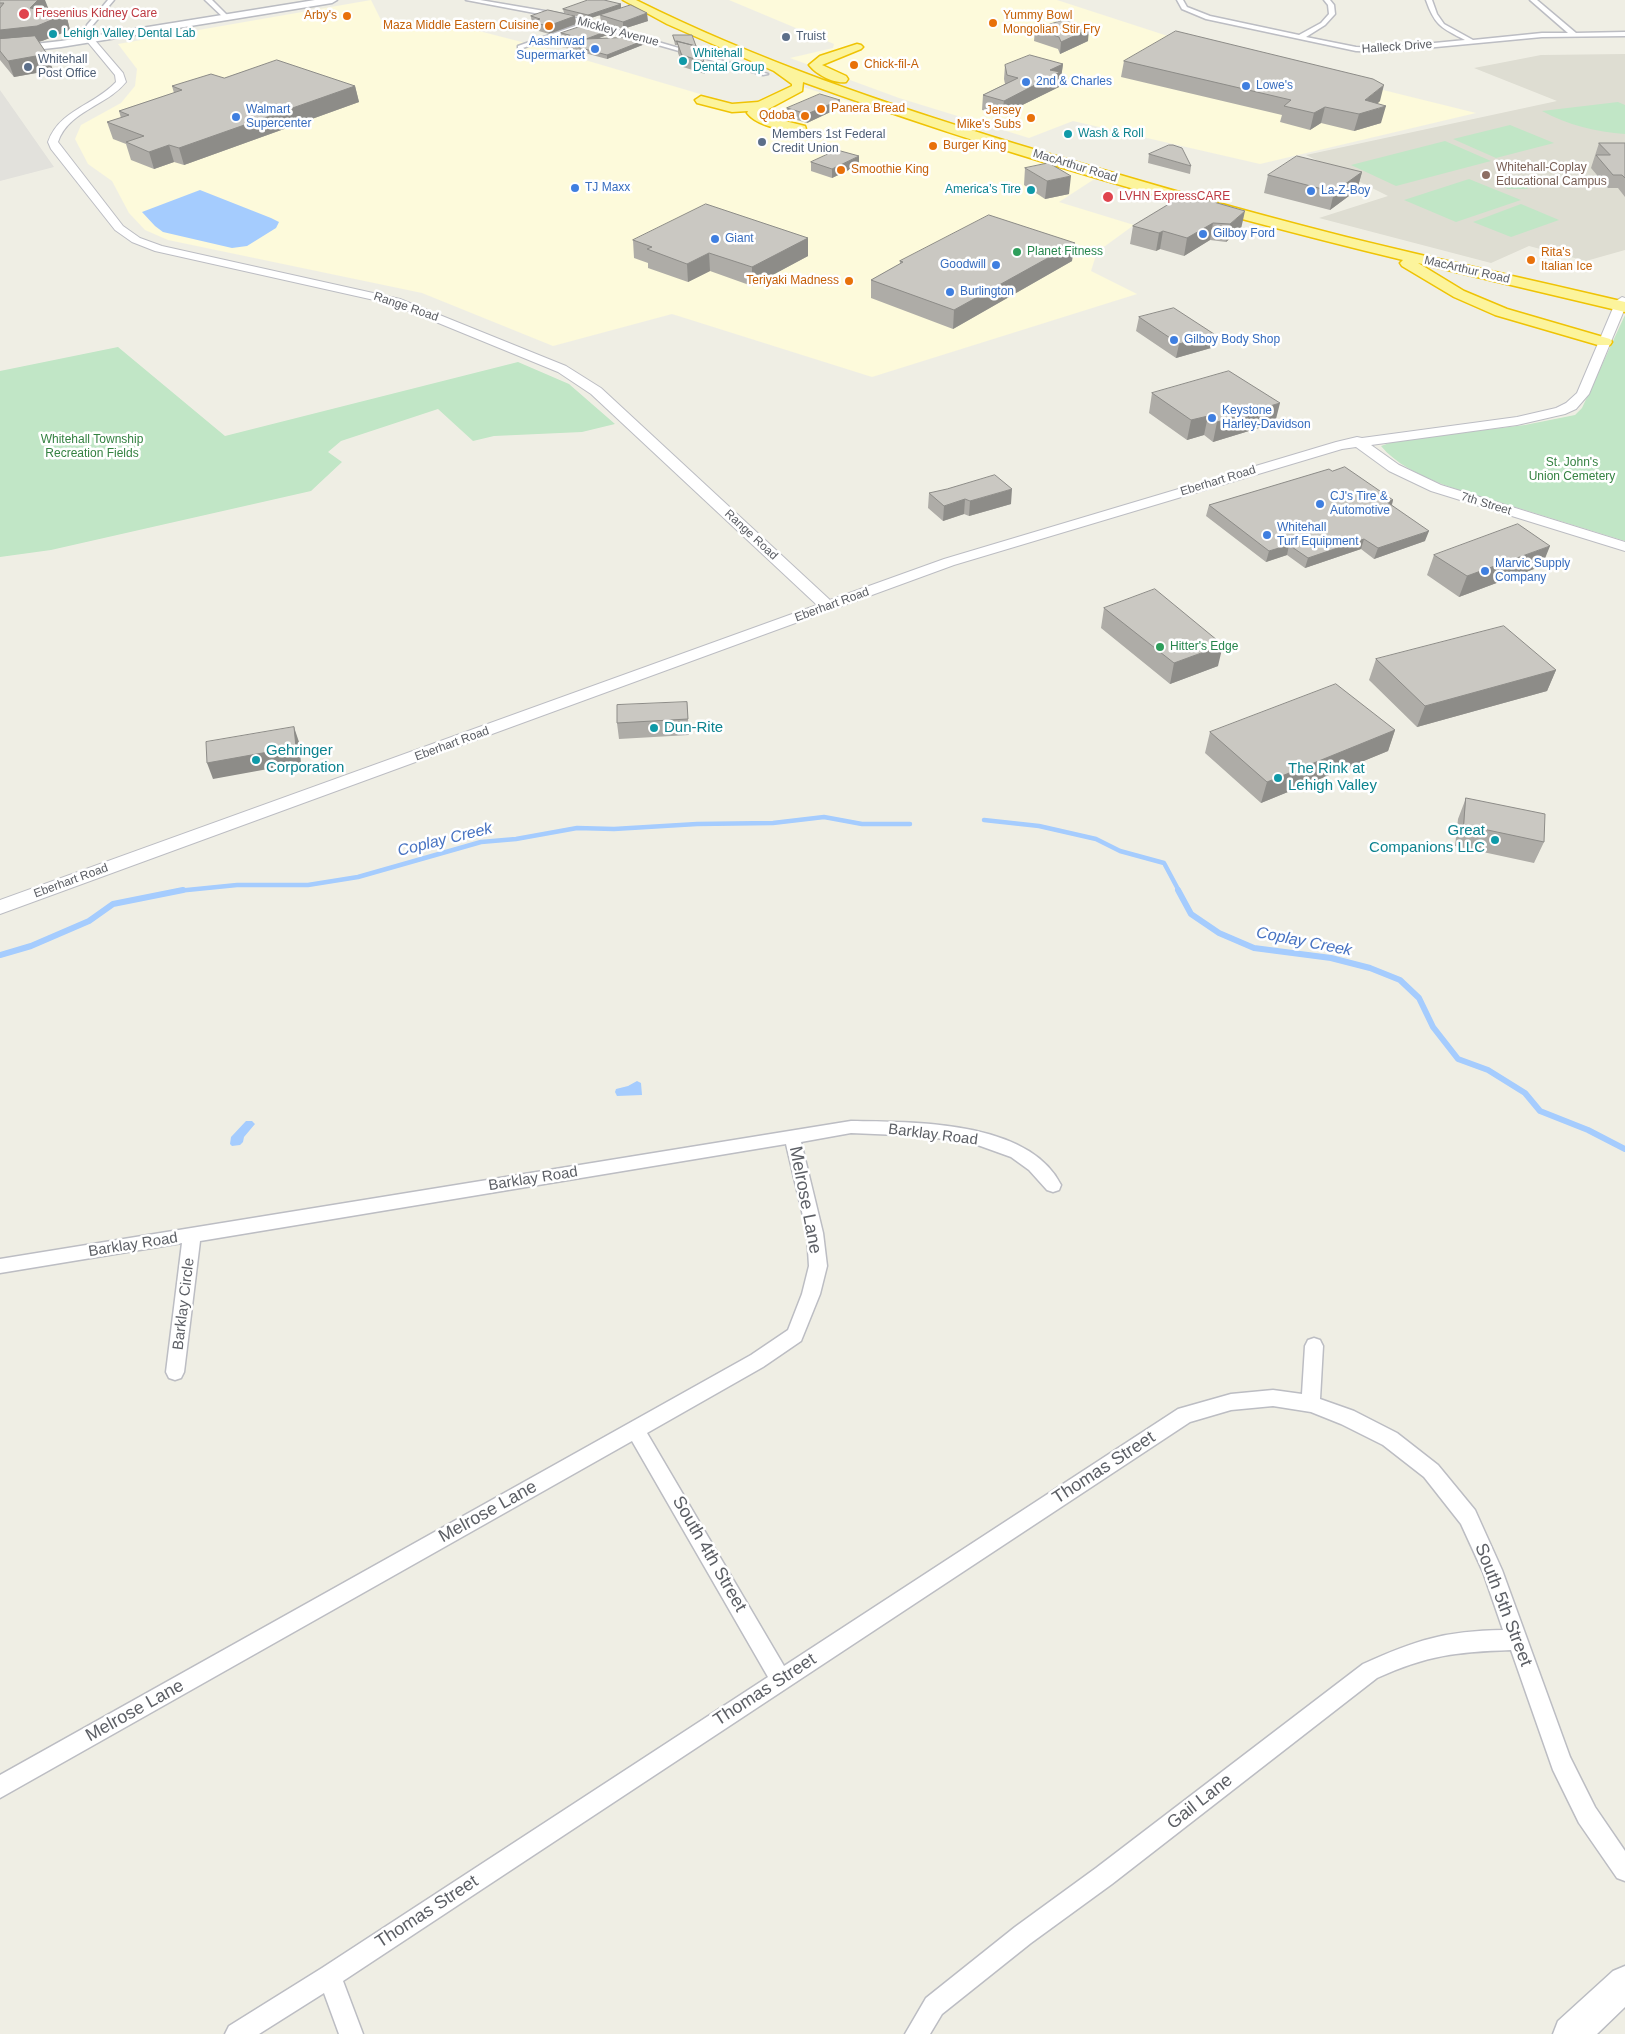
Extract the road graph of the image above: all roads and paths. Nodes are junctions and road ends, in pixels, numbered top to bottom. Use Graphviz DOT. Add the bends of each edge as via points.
graph roads {
  1 [pos="111,0"];
  2 [pos="208,0"];
  3 [pos="332,0"];
  4 [pos="469,0"];
  5 [pos="1180,0"];
  6 [pos="1327,0"];
  7 [pos="1429,0"];
  8 [pos="1533,0"];
  9 [pos="635,4"];
  10 [pos="226,18"];
  11 [pos="604,18"];
  12 [pos="588,24"];
  13 [pos="1574,34"];
  14 [pos="1625,34"];
  15 [pos="1299,38"];
  16 [pos="90,40"];
  17 [pos="1472,41"];
  18 [pos="520,47"];
  19 [pos="0,52"];
  20 [pos="772,66"];
  21 [pos="851,86"];
  22 [pos="701,100"];
  23 [pos="761,106"];
  24 [pos="800,130"];
  25 [pos="1355,243"];
  26 [pos="1623,304"];
  27 [pos="1604,342"];
  28 [pos="1357,441"];
  29 [pos="1625,547"];
  30 [pos="828,607"];
  31 [pos="0,907"];
  32 [pos="792,1136"];
  33 [pos="1053,1185"];
  34 [pos="192,1235"];
  35 [pos="0,1266"];
  36 [pos="1314,1346"];
  37 [pos="176,1372"];
  38 [pos="1311,1404"];
  39 [pos="635,1429"];
  40 [pos="1518,1640"];
  41 [pos="781,1680"];
  42 [pos="0,1787"];
  43 [pos="1625,1870"];
  44 [pos="330,1976"];
  45 [pos="1625,1983"];
  46 [pos="237,2034"];
  47 [pos="351,2034"];
  48 [pos="917,2034"];
  49 [pos="1572,2034"];
  1 -- 16 [label="street" via="89,26 86,34"];
  2 -- 10 [label="street"];
  3 -- 10 [label="main road"];
  4 -- 12 [label="street, Mickley Avenue" via="544,12"];
  5 -- 15 [label="street, Halleck Drive" via="1184,8 1200,16"];
  6 -- 15 [label="street" via="1332,14 1323,24"];
  7 -- 17 [label="street" via="1442,25"];
  8 -- 13 [label="street"];
  9 -- 20 [label="highway, MacArthur Road"];
  10 -- 16 [label="main road"];
  11 -- 12 [label="street"];
  12 -- 18 [label="street"];
  12 -- 20 [label="street, Mickley Avenue"];
  13 -- 14 [label="street, Halleck Drive"];
  13 -- 17 [label="street, Halleck Drive"];
  15 -- 17 [label="street, Halleck Drive" via="1367,50"];
  16 -- 19 [label="main road"];
  16 -- 30 [label="street, Range Road" via="120,75 120,82 108,95 60,127 53,142 126,235 158,249 396,301 574,376 602,397"];
  20 -- 21 [label="highway, MacArthur Road"];
  20 -- 21 [label="highway" via="857,47 815,65"];
  20 -- 23 [label="highway" via="799,86"];
  20 -- 25 [label="highway, MacArthur Road" via="887,107 1036,154 1184,198"];
  21 -- 26 [label="highway, MacArthur Road" via="957,122 1176,187"];
  22 -- 23 [label="highway" via="732,108"];
  23 -- 24 [label="highway" via="754,113 758,118"];
  25 -- 26 [label="highway, MacArthur Road"];
  25 -- 27 [label="highway" via="1394,256 1459,294 1501,312"];
  26 -- 27 [label="street, Eberhart Road"];
  27 -- 28 [label="street, Eberhart Road" via="1583,394 1571,406 1560,411 1517,421"];
  28 -- 29 [label="street, 7th Street" via="1394,468 1436,488"];
  28 -- 30 [label="street, Eberhart Road" via="1317,450 949,562"];
  30 -- 31 [label="street, Eberhart Road"];
  32 -- 33 [label="street, Barklay Road" via="851,1127 970,1136 1006,1147 1034,1165"];
  32 -- 34 [label="street, Barklay Road"];
  32 -- 39 [label="street, Melrose Lane" via="815,1233 818,1266 795,1335 757,1361"];
  34 -- 35 [label="street, Barklay Road"];
  34 -- 37 [label="street, Barklay Circle"];
  36 -- 38 [label="street"];
  38 -- 40 [label="street, South 5th Street" via="1347,1417 1390,1439 1431,1471 1468,1517"];
  38 -- 41 [label="street, Thomas Street" via="1272,1398 1231,1402 1185,1415"];
  39 -- 41 [label="street, South 4th Street"];
  39 -- 42 [label="street, Melrose Lane"];
  40 -- 43 [label="street, South 5th Street" via="1561,1762 1587,1815"];
  40 -- 48 [label="street, Gail Lane" via="1436,1646 1402,1656 1370,1671 934,2006"];
  41 -- 44 [label="street, Thomas Street"];
  44 -- 46 [label="street, Thomas Street"];
  44 -- 47 [label="street"];
  45 -- 49 [label="main road"];
}
